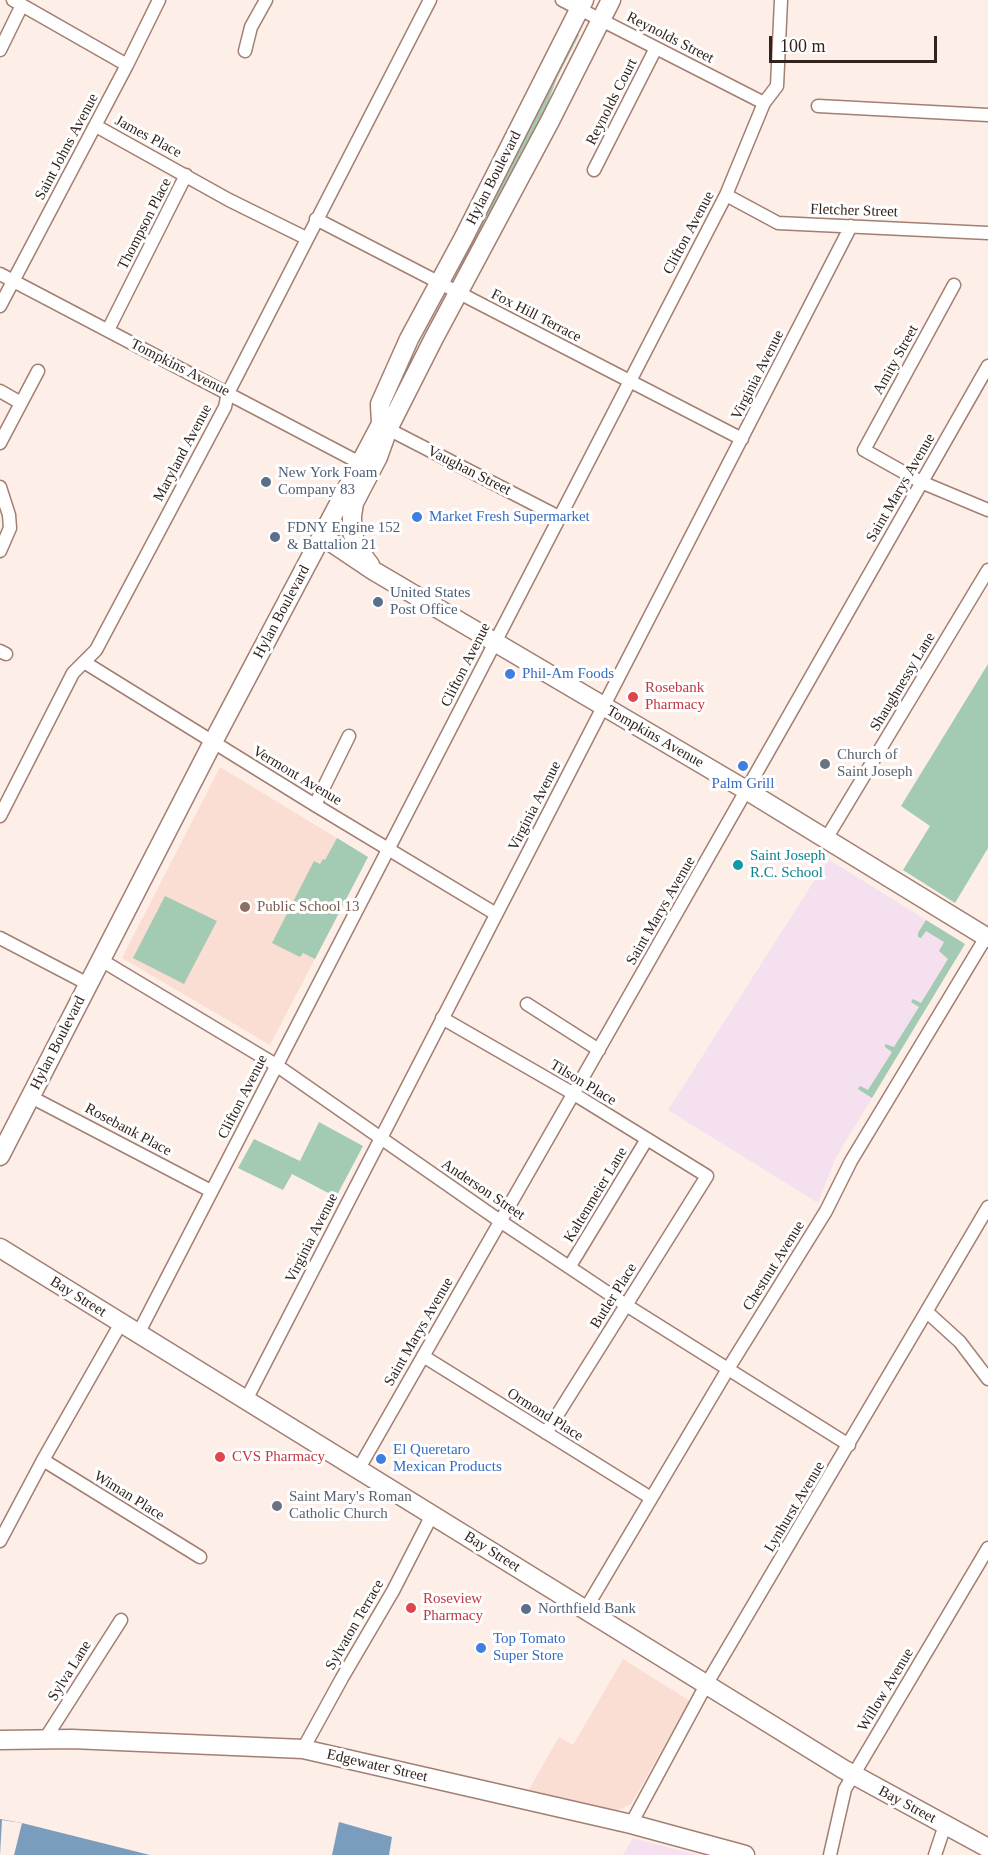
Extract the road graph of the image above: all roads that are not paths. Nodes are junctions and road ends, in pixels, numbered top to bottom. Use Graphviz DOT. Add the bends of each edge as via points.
graph roads {
  1 [pos="159,0"];
  2 [pos="266,0"];
  3 [pos="430,0"];
  4 [pos="562,0"];
  5 [pos="611,0"];
  6 [pos="781,0"];
  7 [pos="17,3"];
  8 [pos="581,4"];
  9 [pos="600,20"];
  10 [pos="656,48"];
  11 [pos="0,50"];
  12 [pos="245,51"];
  13 [pos="127,65"];
  14 [pos="764,103"];
  15 [pos="818,106"];
  16 [pos="988,115"];
  17 [pos="96,126"];
  18 [pos="594,170"];
  19 [pos="186,175"];
  20 [pos="726,195"];
  21 [pos="316,219"];
  22 [pos="851,226"];
  23 [pos="988,233"];
  24 [pos="306,238"];
  25 [pos="0,274"];
  26 [pos="13,281"];
  27 [pos="439,283"];
  28 [pos="954,285"];
  29 [pos="458,292"];
  30 [pos="0,306"];
  31 [pos="108,330"];
  32 [pos="988,366"];
  33 [pos="38,371"];
  34 [pos="628,381"];
  35 [pos="983,386"];
  36 [pos="0,391"];
  37 [pos="228,393"];
  38 [pos="21,403"];
  39 [pos="385,426"];
  40 [pos="742,439"];
  41 [pos="0,443"];
  42 [pos="360,463"];
  43 [pos="921,482"];
  44 [pos="0,487"];
  45 [pos="988,510"];
  46 [pos="558,517"];
  47 [pos="322,536"];
  48 [pos="0,551"];
  49 [pos="988,570"];
  50 [pos="374,572"];
  51 [pos="494,642"];
  52 [pos="84,662"];
  53 [pos="604,707"];
  54 [pos="349,736"];
  55 [pos="213,742"];
  56 [pos="746,790"];
  57 [pos="5,796"];
  58 [pos="315,805"];
  59 [pos="0,816"];
  60 [pos="826,840"];
  61 [pos="388,848"];
  62 [pos="496,914"];
  63 [pos="0,938"];
  64 [pos="987,938"];
  65 [pos="100,960"];
  66 [pos="88,984"];
  67 [pos="527,1004"];
  68 [pos="442,1018"];
  69 [pos="599,1050"];
  70 [pos="276,1065"];
  71 [pos="574,1094"];
  72 [pos="31,1097"];
  73 [pos="381,1138"];
  74 [pos="647,1139"];
  75 [pos="0,1156"];
  76 [pos="707,1176"];
  77 [pos="211,1191"];
  78 [pos="988,1206"];
  79 [pos="500,1221"];
  80 [pos="984,1222"];
  81 [pos="0,1248"];
  82 [pos="570,1266"];
  83 [pos="626,1305"];
  84 [pos="927,1312"];
  85 [pos="121,1323"];
  86 [pos="138,1334"];
  87 [pos="423,1356"];
  88 [pos="728,1370"];
  89 [pos="988,1379"];
  90 [pos="246,1400"];
  91 [pos="546,1433"];
  92 [pos="849,1445"];
  93 [pos="43,1460"];
  94 [pos="358,1470"];
  95 [pos="651,1498"];
  96 [pos="432,1515"];
  97 [pos="0,1541"];
  98 [pos="988,1548"];
  99 [pos="200,1557"];
  100 [pos="585,1610"];
  101 [pos="121,1620"];
  102 [pos="706,1685"];
  103 [pos="45,1739"];
  104 [pos="0,1740"];
  105 [pos="303,1749"];
  106 [pos="853,1776"];
  107 [pos="631,1824"];
  108 [pos="945,1825"];
  109 [pos="988,1848"];
  110 [pos="745,1855"];
  111 [pos="830,1855"];
  112 [pos="935,1855"];
  1 -- 13 [label="street, Saint Johns Avenue"];
  2 -- 12 [label="street" via="251,27"];
  3 -- 21 [label="street, Maryland Avenue"];
  4 -- 8 [label="street, Reynolds Street"];
  5 -- 9 [label="main road, Hylan Boulevard"];
  6 -- 14 [label="street, Clifton Avenue" via="777,86"];
  7 -- 11 [label="street"];
  7 -- 13 [label="street"];
  8 -- 9 [label="street, Reynolds Street"];
  8 -- 27 [label="main road, Hylan Boulevard"];
  9 -- 10 [label="street, Reynolds Street"];
  9 -- 29 [label="main road, Hylan Boulevard"];
  10 -- 14 [label="street, Reynolds Street"];
  10 -- 18 [label="street, Reynolds Court"];
  13 -- 17 [label="street, Saint Johns Avenue"];
  14 -- 20 [label="street, Clifton Avenue"];
  15 -- 16 [label="street"];
  17 -- 19 [label="street, James Place"];
  17 -- 26 [label="street, Saint Johns Avenue"];
  19 -- 24 [label="street, Thompson Place"];
  19 -- 31 [label="street, Thompson Place"];
  20 -- 22 [label="street, Fletcher Street" via="778,223"];
  20 -- 34 [label="street, Clifton Avenue"];
  21 -- 24 [label="street, Maryland Avenue"];
  21 -- 27 [label="street, Fox Hill Terrace"];
  22 -- 23 [label="street, Fletcher Street"];
  22 -- 40 [label="street, Virginia Avenue"];
  24 -- 37 [label="street, Maryland Avenue"];
  25 -- 26 [label="street, Tompkins Avenue"];
  26 -- 30 [label="street, Saint Johns Avenue"];
  26 -- 31 [label="street, Tompkins Avenue"];
  27 -- 29 [label="street, Fox Hill Terrace"];
  27 -- 39 [label="main road, Hylan Boulevard" via="380,404"];
  28 -- 43 [label="street, Amity Street" via="864,450"];
  29 -- 34 [label="street, Fox Hill Terrace"];
  29 -- 39 [label="main road, Hylan Boulevard"];
  31 -- 37 [label="street, Tompkins Avenue"];
  32 -- 35 [label="street, Saint Marys Avenue"];
  33 -- 38 [label="street"];
  34 -- 40 [label="street, Fox Hill Terrace"];
  34 -- 46 [label="street, Clifton Avenue"];
  35 -- 43 [label="street, Saint Marys Avenue"];
  36 -- 38 [label="street"];
  37 -- 42 [label="street, Tompkins Avenue"];
  37 -- 52 [label="street, Maryland Avenue" via="225,407 96,650"];
  38 -- 41 [label="street"];
  39 -- 42 [label="main road, Hylan Boulevard"];
  39 -- 46 [label="street, Vaughan Street"];
  39 -- 50 [label="main road" via="378,457 352,509 352,532"];
  40 -- 53 [label="street, Virginia Avenue"];
  42 -- 47 [label="main road, Hylan Boulevard"];
  43 -- 45 [label="street"];
  43 -- 56 [label="street, Saint Marys Avenue"];
  44 -- 48 [label="street" via="10,528"];
  46 -- 51 [label="street, Clifton Avenue"];
  47 -- 50 [label="main road, Tompkins Avenue"];
  47 -- 55 [label="main road, Hylan Boulevard"];
  49 -- 60 [label="street, Shaughnessy Lane"];
  50 -- 51 [label="main road, Tompkins Avenue"];
  51 -- 53 [label="main road, Tompkins Avenue"];
  51 -- 61 [label="street, Clifton Avenue"];
  52 -- 55 [label="street, Vermont Avenue"];
  52 -- 57 [label="street, Maryland Avenue" via="74,673"];
  53 -- 56 [label="main road, Tompkins Avenue"];
  53 -- 62 [label="street, Virginia Avenue"];
  54 -- 58 [label="street"];
  55 -- 58 [label="street, Vermont Avenue"];
  55 -- 65 [label="main road, Hylan Boulevard"];
  56 -- 60 [label="main road, Tompkins Avenue"];
  56 -- 69 [label="street, Saint Marys Avenue"];
  57 -- 59 [label="street, Maryland Avenue"];
  58 -- 61 [label="street, Vermont Avenue"];
  60 -- 64 [label="main road, Tompkins Avenue"];
  61 -- 62 [label="street, Vermont Avenue"];
  61 -- 70 [label="street, Clifton Avenue"];
  62 -- 68 [label="street, Virginia Avenue"];
  63 -- 66 [label="street"];
  64 -- 88 [label="street, Chestnut Avenue"];
  65 -- 66 [label="main road, Hylan Boulevard"];
  65 -- 70 [label="street, Anderson Street"];
  66 -- 72 [label="main road, Hylan Boulevard"];
  67 -- 69 [label="street"];
  68 -- 71 [label="street, Tilson Place"];
  68 -- 73 [label="street, Virginia Avenue"];
  69 -- 71 [label="street, Saint Marys Avenue"];
  70 -- 73 [label="street, Anderson Street"];
  70 -- 77 [label="street, Clifton Avenue"];
  71 -- 74 [label="street, Tilson Place"];
  71 -- 79 [label="street, Saint Marys Avenue"];
  72 -- 75 [label="main road, Hylan Boulevard"];
  72 -- 77 [label="street, Rosebank Place"];
  73 -- 79 [label="street, Anderson Street"];
  73 -- 90 [label="street, Virginia Avenue"];
  74 -- 76 [label="street, Tilson Place"];
  74 -- 82 [label="street, Kaltenmeier Lane"];
  76 -- 83 [label="street, Butler Place"];
  77 -- 86 [label="street, Clifton Avenue"];
  78 -- 80 [label="street, Lynhurst Avenue"];
  79 -- 82 [label="street, Anderson Street"];
  79 -- 87 [label="street, Saint Marys Avenue"];
  80 -- 84 [label="street, Lynhurst Avenue"];
  81 -- 85 [label="main road, Bay Street"];
  82 -- 83 [label="street, Anderson Street"];
  83 -- 88 [label="street, Anderson Street"];
  83 -- 91 [label="street, Butler Place"];
  84 -- 89 [label="street" via="960,1342"];
  84 -- 92 [label="street, Lynhurst Avenue"];
  85 -- 86 [label="main road, Bay Street"];
  85 -- 93 [label="street"];
  86 -- 90 [label="main road, Bay Street"];
  87 -- 91 [label="street, Ormond Place"];
  87 -- 94 [label="street, Saint Marys Avenue"];
  88 -- 92 [label="street, Anderson Street"];
  88 -- 95 [label="street, Chestnut Avenue"];
  90 -- 94 [label="main road, Bay Street"];
  91 -- 95 [label="street, Ormond Place"];
  92 -- 102 [label="street, Lynhurst Avenue"];
  93 -- 97 [label="street"];
  93 -- 99 [label="street, Wiman Place"];
  94 -- 96 [label="main road, Bay Street"];
  95 -- 100 [label="street, Chestnut Avenue"];
  96 -- 100 [label="main road, Bay Street"];
  96 -- 105 [label="street, Sylvaton Terrace"];
  98 -- 106 [label="street, Willow Avenue"];
  100 -- 102 [label="main road, Bay Street"];
  101 -- 103 [label="street, Sylva Lane"];
  102 -- 106 [label="main road, Bay Street"];
  102 -- 107 [label="street, Lynhurst Avenue"];
  103 -- 104 [label="main road, Edgewater Street"];
  103 -- 105 [label="main road, Edgewater Street"];
  105 -- 107 [label="main road, Edgewater Street"];
  106 -- 108 [label="main road, Bay Street"];
  106 -- 111 [label="street, Willow Avenue" via="845,1790"];
  107 -- 110 [label="main road, Edgewater Street"];
  108 -- 109 [label="main road, Bay Street"];
  108 -- 112 [label="street"];
}
